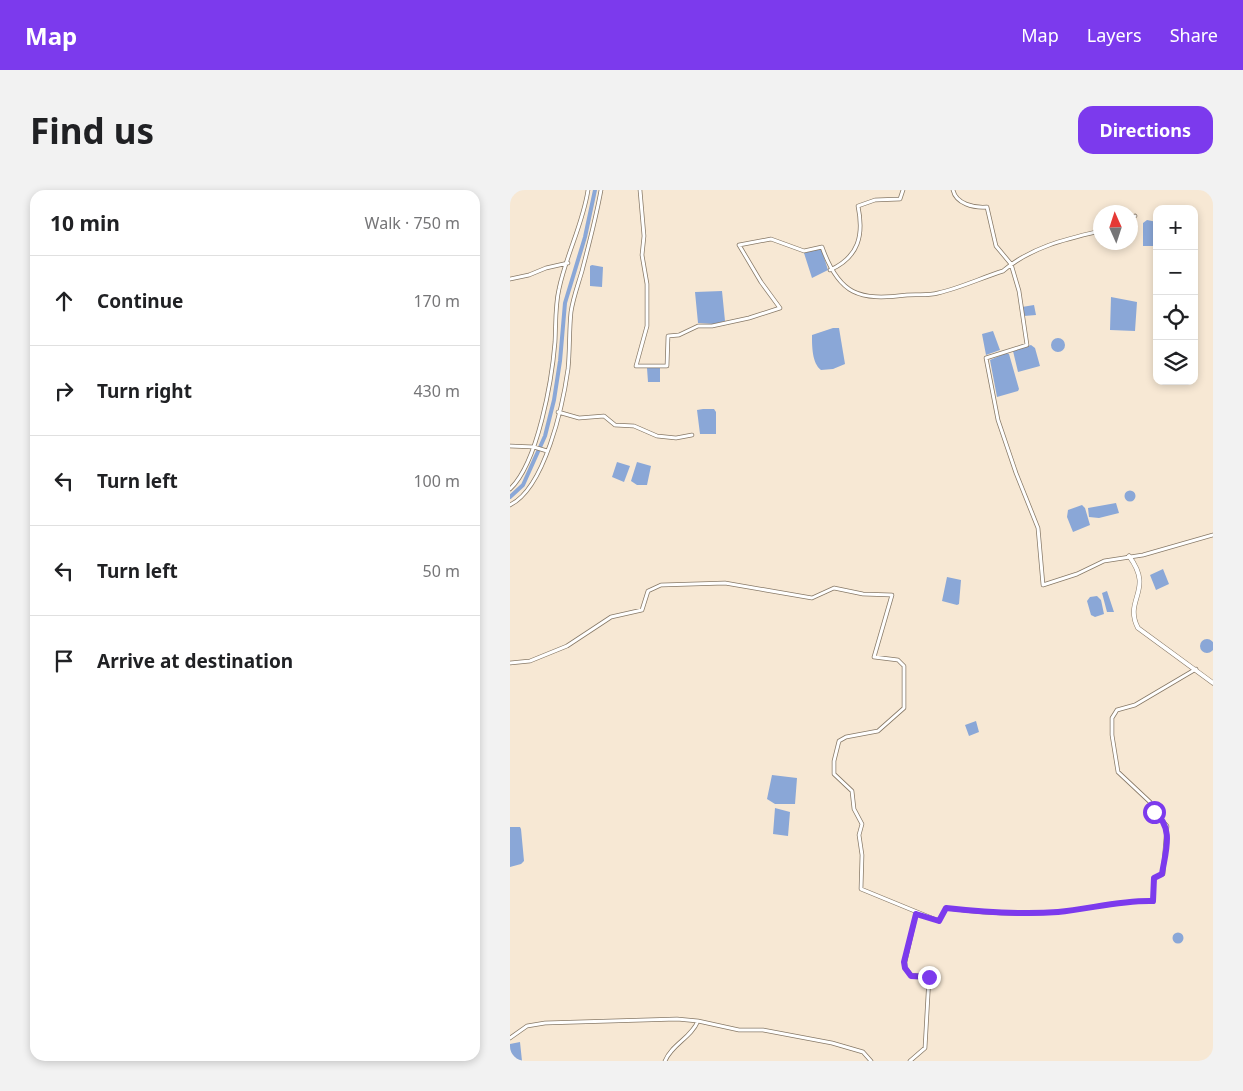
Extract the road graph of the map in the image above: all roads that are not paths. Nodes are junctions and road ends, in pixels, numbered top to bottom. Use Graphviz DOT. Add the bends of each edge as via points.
graph roads {
  1 [pos="588,190"];
  2 [pos="601,190"];
  3 [pos="640,190"];
  4 [pos="902,190"];
  5 [pos="953,190"];
  6 [pos="1093,234"];
  7 [pos="568,262"];
  8 [pos="1011,264"];
  9 [pos="830,270"];
  10 [pos="510,279"];
  11 [pos="558,412"];
  12 [pos="692,435"];
  13 [pos="510,446"];
  14 [pos="534,447"];
  15 [pos="547,451"];
  16 [pos="510,489"];
  17 [pos="510,505"];
  18 [pos="1213,535"];
  19 [pos="1129,556"];
  20 [pos="510,663"];
  21 [pos="1197,669"];
  22 [pos="1213,683"];
  23 [pos="916,914"];
  24 [pos="698,1021"];
  25 [pos="510,1038"];
  26 [pos="664,1061"];
  27 [pos="871,1061"];
  28 [pos="910,1061"];
  1 -- 7 [label="street"];
  2 -- 11 [label="street" via="571,311 568,369"];
  3 -- 9 [label="street" via="647,326 636,366 667,366 668,336 780,308 739,246 771,239 804,250 822,247"];
  4 -- 9 [label="street" via="900,198 875,200 858,206 860,231 854,251 842,265"];
  5 -- 8 [label="street" via="955,197 962,202 977,208 987,207 996,246"];
  6 -- 8 [label="street" via="1051,243"];
  7 -- 10 [label="street"];
  7 -- 14 [label="street" via="559,288 551,377"];
  8 -- 9 [label="street" via="1003,271 936,294 877,298 860,296"];
  8 -- 19 [label="street" via="1019,291 1027,345 986,358 998,420 1038,528 1044,585 1104,561"];
  11 -- 12 [label="street" via="579,418 604,416 615,426 634,426 665,438"];
  11 -- 15 [label="street"];
  13 -- 14 [label="street"];
  14 -- 15 [label="street"];
  14 -- 16 [label="street" via="520,477"];
  15 -- 17 [label="street" via="532,485"];
  18 -- 19 [label="street"];
  19 -- 21 [label="street" via="1139,572 1141,584 1134,606 1138,628"];
  20 -- 23 [label="street" via="530,661 567,646 611,618 642,610 648,591 661,586 725,583 812,598 834,588 862,594 892,595 874,657 898,660 904,666 904,708 878,731 839,741 834,774 852,791 854,809 862,824 859,835 861,889"];
  21 -- 22 [label="street"];
  21 -- 23 [label="street" via="1135,705 1117,710 1112,718 1118,772 1152,804 1154,812 1167,826 1162,874 1154,878 1153,901 1135,900 1057,912 1000,914 946,908 939,921"];
  23 -- 28 [label="street" via="905,968 911,976 929,977 925,1048"];
  24 -- 25 [label="street" via="546,1023 527,1026"];
  24 -- 26 [label="street" via="694,1030 669,1052"];
  24 -- 27 [label="street" via="832,1043 863,1052"];
}
